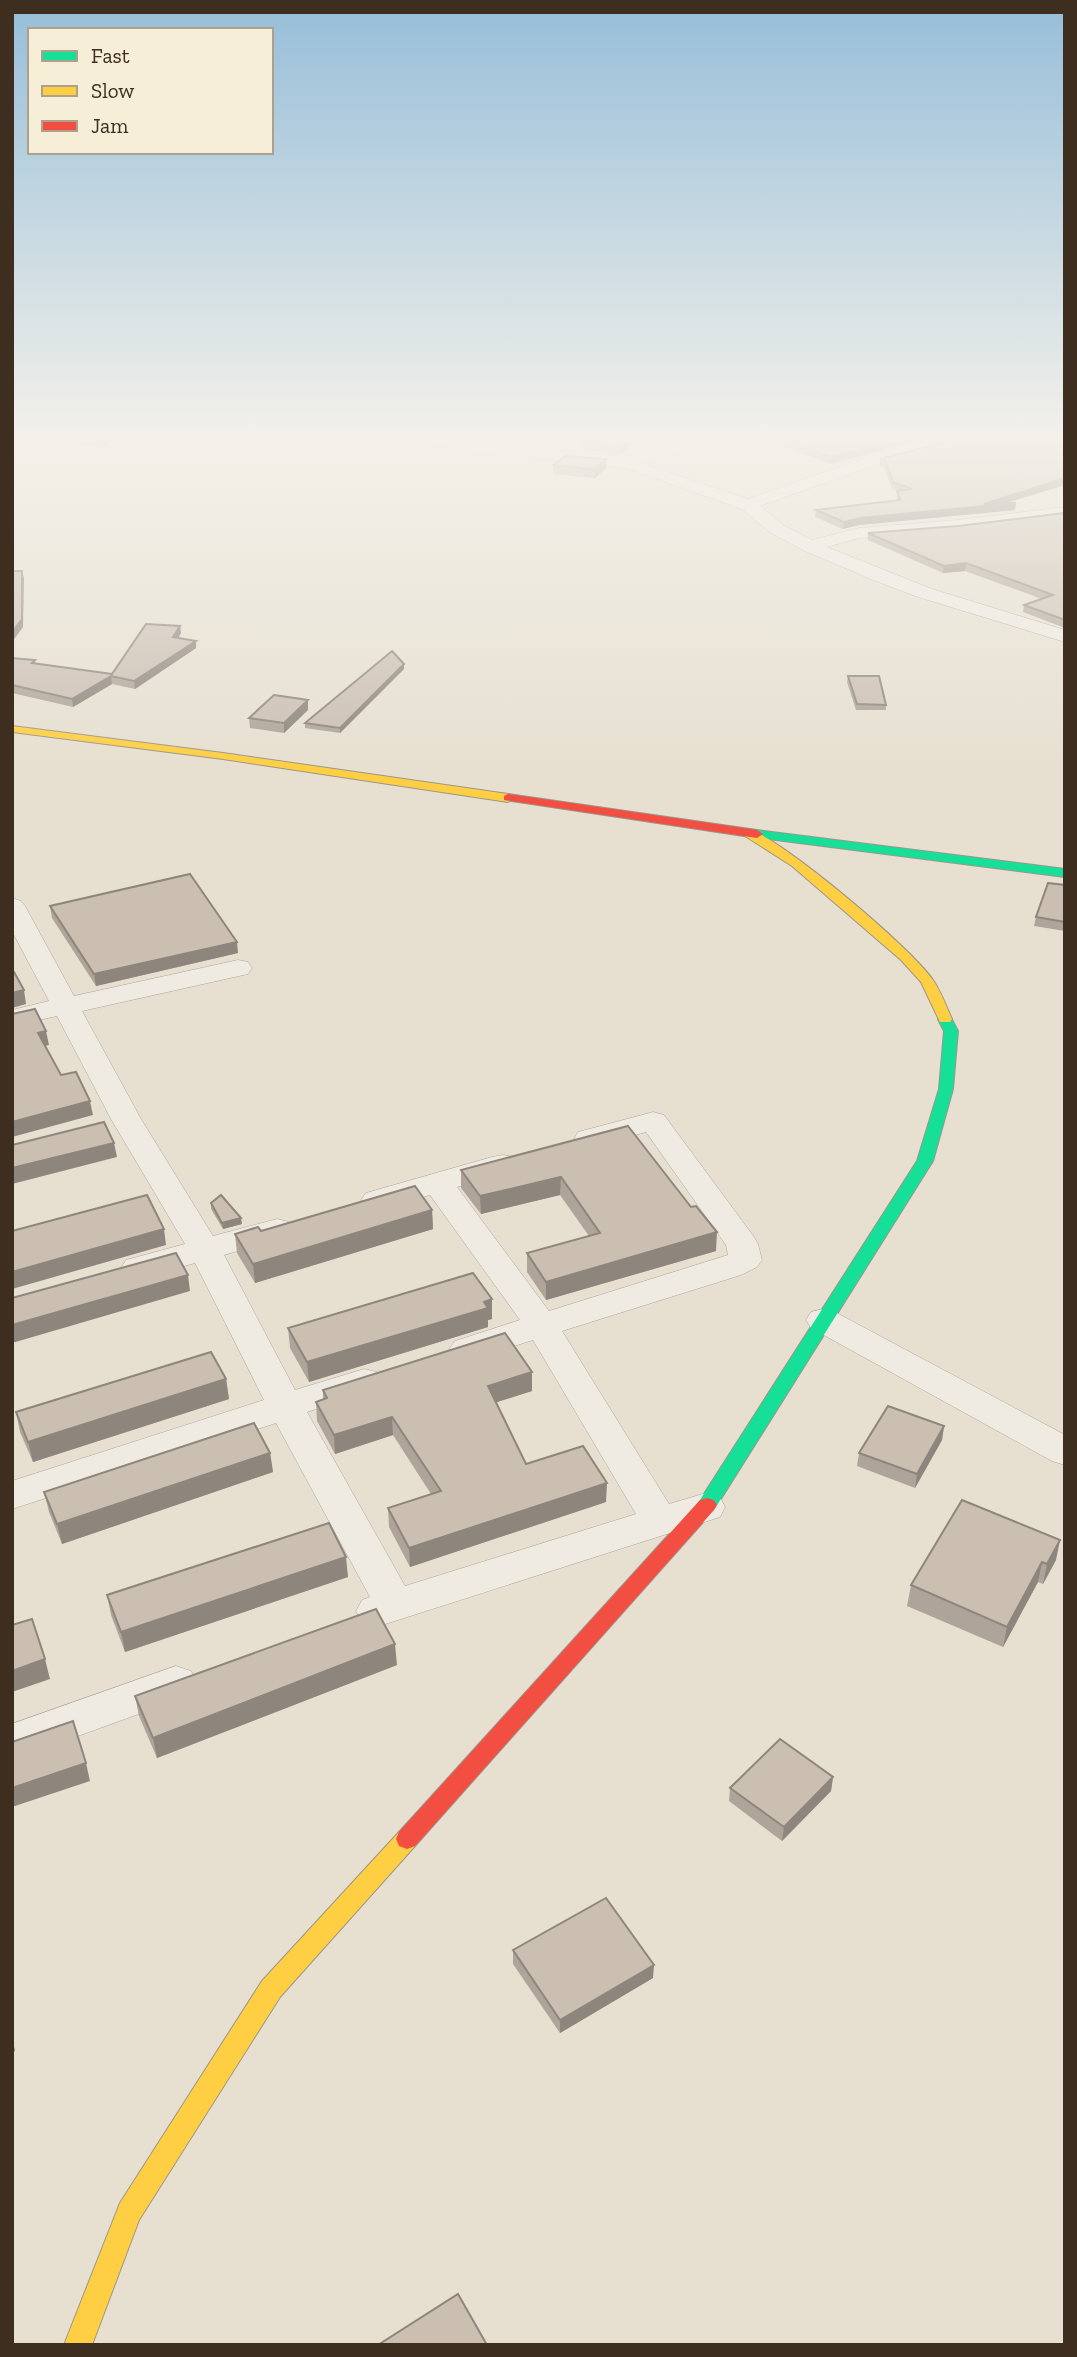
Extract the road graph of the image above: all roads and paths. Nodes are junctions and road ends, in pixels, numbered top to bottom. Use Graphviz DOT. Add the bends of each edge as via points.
graph roads {
  1 [pos="813,548"];
  2 [pos="1065,636"];
  3 [pos="12,729"];
  4 [pos="749,833"];
  5 [pos="1065,873"];
  6 [pos="12,906"];
  7 [pos="238,968"];
  8 [pos="65,1006"];
  9 [pos="12,1018"];
  10 [pos="438,1183"];
  11 [pos="347,1209"];
  12 [pos="309,1220"];
  13 [pos="205,1250"];
  14 [pos="115,1275"];
  15 [pos="823,1320"];
  16 [pos="542,1326"];
  17 [pos="439,1358"];
  18 [pos="401,1370"];
  19 [pos="285,1405"];
  20 [pos="1065,1452"];
  21 [pos="12,1495"];
  22 [pos="706,1507"];
  23 [pos="659,1520"];
  24 [pos="394,1604"];
  25 [pos="344,1623"];
  26 [pos="216,1669"];
  27 [pos="12,1742"];
  28 [pos="78,2345"];
  1 -- 2 [label="street" via="925,593"];
  3 -- 4 [label="street"];
  4 -- 5 [label="street"];
  4 -- 15 [label="street" via="796,863 906,957 927,981 951,1031 946,1089 925,1161"];
  6 -- 8 [label="street"];
  7 -- 8 [label="street"];
  8 -- 9 [label="street"];
  8 -- 13 [label="street" via="113,1123"];
  10 -- 11 [label="street"];
  10 -- 16 [label="street"];
  10 -- 16 [label="street" via="653,1121 742,1244 745,1260 729,1268"];
  12 -- 13 [label="street"];
  13 -- 14 [label="street"];
  13 -- 19 [label="street"];
  15 -- 20 [label="street"];
  15 -- 22 [label="street"];
  16 -- 17 [label="street"];
  16 -- 23 [label="street"];
  18 -- 19 [label="street"];
  19 -- 21 [label="street"];
  19 -- 24 [label="street"];
  22 -- 23 [label="street"];
  22 -- 28 [label="street" via="271,1989 128,2212"];
  23 -- 24 [label="street"];
  24 -- 25 [label="street"];
  26 -- 27 [label="street"];
}
